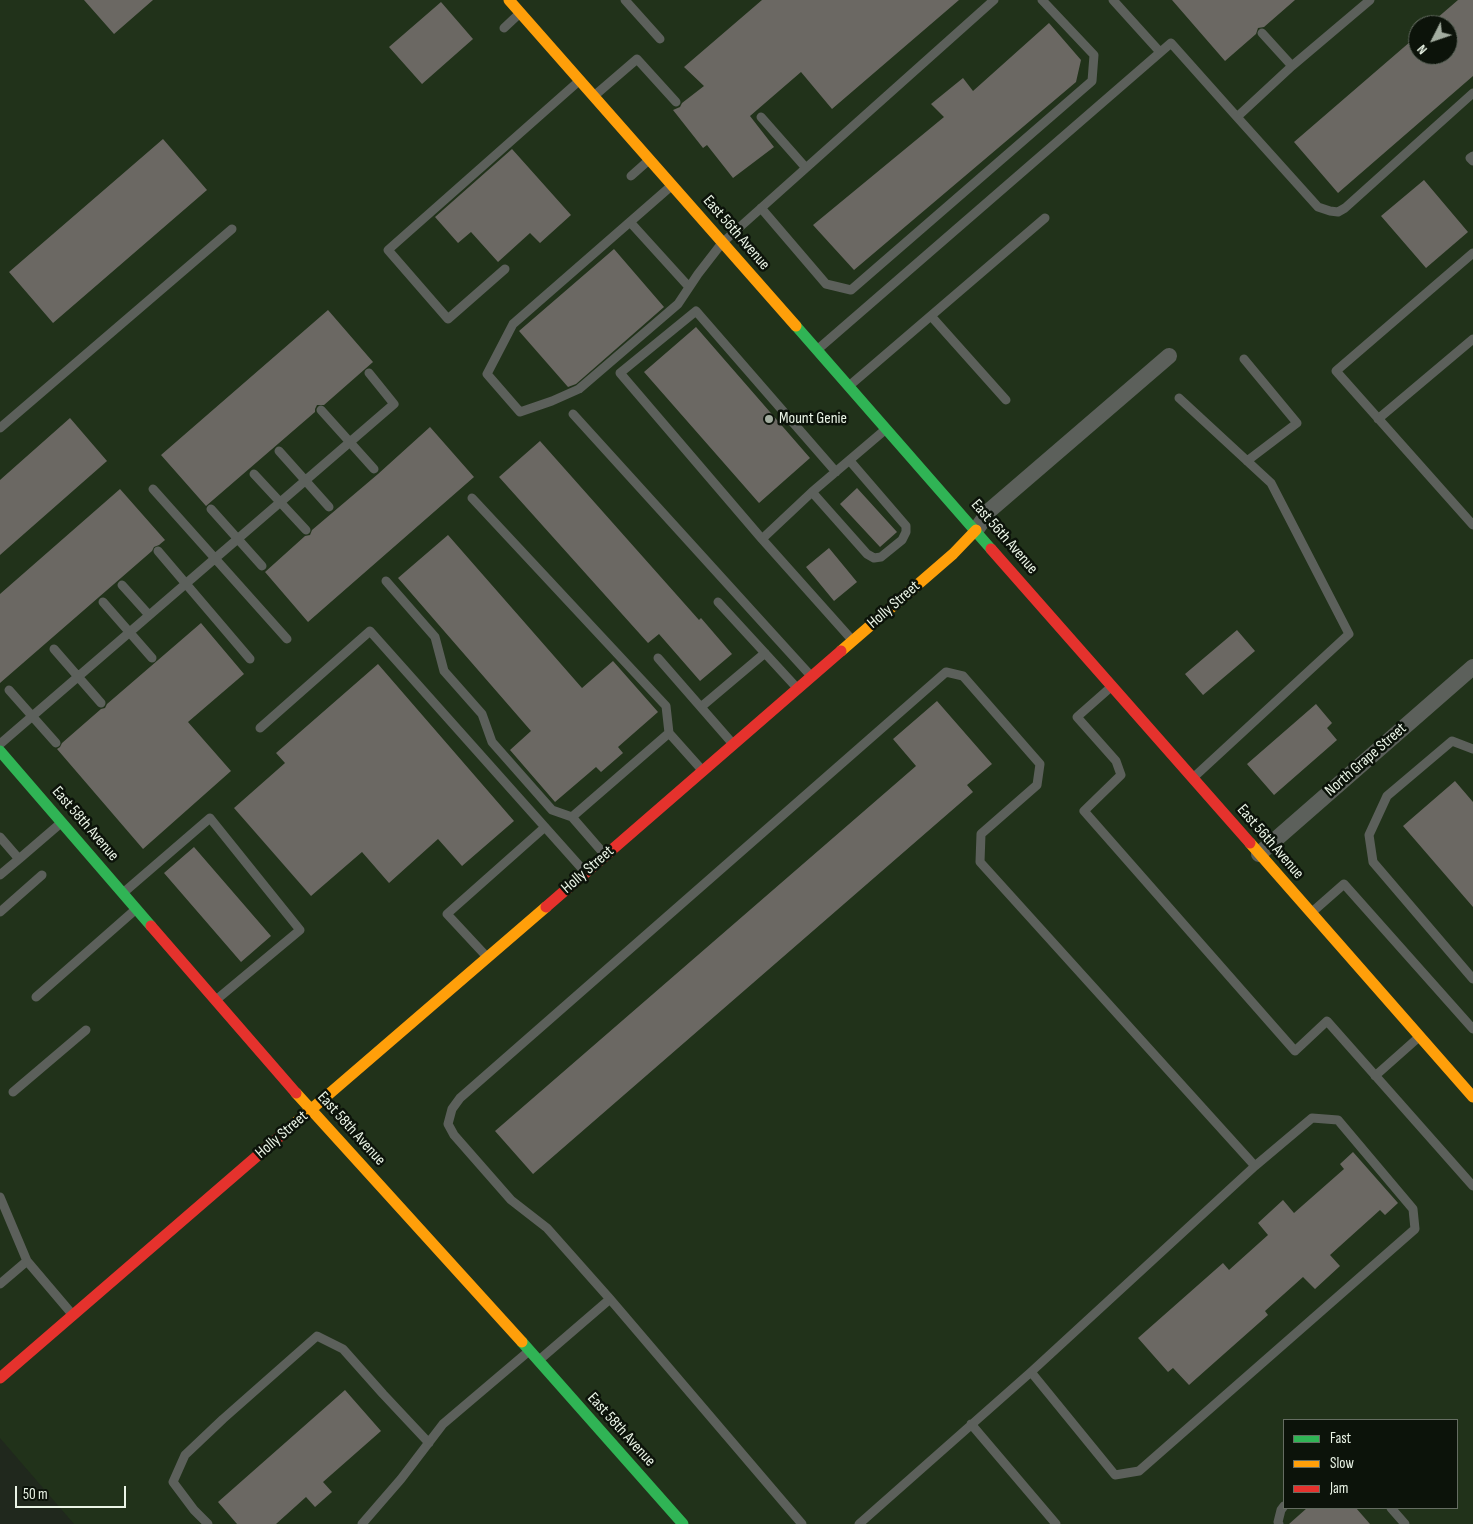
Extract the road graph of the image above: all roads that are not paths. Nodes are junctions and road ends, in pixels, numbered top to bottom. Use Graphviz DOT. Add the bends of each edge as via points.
graph roads {
  1 [pos="509,0"];
  2 [pos="625,0"];
  3 [pos="994,0"];
  4 [pos="1042,0"];
  5 [pos="1113,0"];
  6 [pos="1370,0"];
  7 [pos="1358,4"];
  8 [pos="520,13"];
  9 [pos="504,28"];
  10 [pos="1262,33"];
  11 [pos="660,39"];
  12 [pos="1160,52"];
  13 [pos="1292,66"];
  14 [pos="580,81"];
  15 [pos="1473,93"];
  16 [pos="593,96"];
  17 [pos="676,102"];
  18 [pos="761,117"];
  19 [pos="1237,117"];
  20 [pos="1473,156"];
  21 [pos="649,160"];
  22 [pos="1473,161"];
  23 [pos="806,168"];
  24 [pos="631,176"];
  25 [pos="672,185"];
  26 [pos="761,208"];
  27 [pos="1045,218"];
  28 [pos="630,222"];
  29 [pos="232,229"];
  30 [pos="722,243"];
  31 [pos="1473,252"];
  32 [pos="505,268"];
  33 [pos="689,287"];
  34 [pos="931,316"];
  35 [pos="1473,339"];
  36 [pos="817,350"];
  37 [pos="1169,356"];
  38 [pos="1244,359"];
  39 [pos="369,373"];
  40 [pos="849,386"];
  41 [pos="1179,398"];
  42 [pos="1006,400"];
  43 [pos="321,410"];
  44 [pos="573,414"];
  45 [pos="1378,419"];
  46 [pos="0,428"];
  47 [pos="886,429"];
  48 [pos="350,442"];
  49 [pos="279,451"];
  50 [pos="850,461"];
  51 [pos="1247,461"];
  52 [pos="374,469"];
  53 [pos="836,472"];
  54 [pos="254,474"];
  55 [pos="306,480"];
  56 [pos="153,489"];
  57 [pos="812,492"];
  58 [pos="472,498"];
  59 [pos="281,502"];
  60 [pos="329,507"];
  61 [pos="211,509"];
  62 [pos="1473,525"];
  63 [pos="306,530"];
  64 [pos="976,530"];
  65 [pos="237,539"];
  66 [pos="762,539"];
  67 [pos="158,551"];
  68 [pos="215,558"];
  69 [pos="262,566"];
  70 [pos="386,581"];
  71 [pos="186,584"];
  72 [pos="122,585"];
  73 [pos="103,602"];
  74 [pos="718,602"];
  75 [pos="149,616"];
  76 [pos="130,632"];
  77 [pos="287,639"];
  78 [pos="853,641"];
  79 [pos="54,649"];
  80 [pos="764,653"];
  81 [pos="152,658"];
  82 [pos="658,658"];
  83 [pos="250,659"];
  84 [pos="1473,667"];
  85 [pos="78,676"];
  86 [pos="812,676"];
  87 [pos="1111,686"];
  88 [pos="797,689"];
  89 [pos="9,690"];
  90 [pos="102,703"];
  91 [pos="701,707"];
  92 [pos="32,716"];
  93 [pos="260,728"];
  94 [pos="669,733"];
  95 [pos="56,742"];
  96 [pos="0,744"];
  97 [pos="734,744"];
  98 [pos="1473,749"];
  99 [pos="0,751"];
  100 [pos="703,771"];
  101 [pos="1192,779"];
  102 [pos="572,817"];
  103 [pos="62,822"];
  104 [pos="545,828"];
  105 [pos="0,837"];
  106 [pos="1259,854"];
  107 [pos="605,855"];
  108 [pos="19,859"];
  109 [pos="586,872"];
  110 [pos="0,875"];
  111 [pos="42,875"];
  112 [pos="123,893"];
  113 [pos="136,908"];
  114 [pos="0,912"];
  115 [pos="1311,914"];
  116 [pos="487,958"];
  117 [pos="1473,979"];
  118 [pos="36,997"];
  119 [pos="216,1000"];
  120 [pos="1473,1029"];
  121 [pos="86,1030"];
  122 [pos="1420,1036"];
  123 [pos="1375,1076"];
  124 [pos="13,1092"];
  125 [pos="1473,1097"];
  126 [pos="311,1110"];
  127 [pos="1256,1166"];
  128 [pos="1473,1186"];
  129 [pos="0,1197"];
  130 [pos="27,1261"];
  131 [pos="0,1284"];
  132 [pos="610,1299"];
  133 [pos="73,1315"];
  134 [pos="530,1351"];
  135 [pos="538,1361"];
  136 [pos="1031,1372"];
  137 [pos="0,1378"];
  138 [pos="971,1424"];
  139 [pos="429,1443"];
  140 [pos="1283,1508"];
  141 [pos="1392,1509"];
  142 [pos="208,1524"];
  143 [pos="362,1524"];
  144 [pos="683,1524"];
  145 [pos="802,1524"];
  146 [pos="859,1524"];
  147 [pos="1056,1524"];
  148 [pos="1279,1524"];
  149 [pos="1405,1524"];
  1 -- 8 [label="street, East 56th Avenue"];
  2 -- 11 [label="lane"];
  3 -- 23 [label="lane"];
  4 -- 26 [label="lane" via="1094,55 1092,81 852,290 826,284"];
  5 -- 12 [label="lane"];
  6 -- 7 [label="lane"];
  7 -- 13 [label="lane"];
  8 -- 9 [label="lane"];
  8 -- 14 [label="street, East 56th Avenue"];
  10 -- 13 [label="lane"];
  12 -- 19 [label="lane" via="1171,43"];
  12 -- 36 [label="lane"];
  13 -- 19 [label="lane"];
  14 -- 16 [label="street, East 56th Avenue"];
  14 -- 32 [label="lane" via="388,250 448,318"];
  15 -- 19 [label="lane" via="1338,212 1318,207"];
  16 -- 17 [label="lane" via="637,58"];
  16 -- 21 [label="street, East 56th Avenue"];
  18 -- 23 [label="lane"];
  20 -- 22 [label="lane" via="1470,158"];
  21 -- 24 [label="lane"];
  21 -- 25 [label="street, East 56th Avenue"];
  23 -- 26 [label="lane"];
  25 -- 28 [label="lane"];
  25 -- 30 [label="street, East 56th Avenue"];
  26 -- 30 [label="lane"];
  27 -- 34 [label="lane"];
  28 -- 33 [label="lane"];
  28 -- 33 [label="lane" via="513,324 487,374 520,412 579,389 678,304"];
  29 -- 46 [label="lane"];
  30 -- 33 [label="lane"];
  30 -- 36 [label="street, East 56th Avenue"];
  31 -- 45 [label="lane" via="1336,371"];
  34 -- 40 [label="lane"];
  34 -- 42 [label="lane"];
  35 -- 45 [label="lane"];
  36 -- 40 [label="street, East 56th Avenue"];
  37 -- 64 [label="street, Holly Street" via="990,510"];
  38 -- 51 [label="lane" via="1297,423"];
  39 -- 48 [label="lane" via="394,404"];
  40 -- 47 [label="street, East 56th Avenue"];
  41 -- 51 [label="lane"];
  43 -- 48 [label="lane"];
  44 -- 86 [label="lane"];
  45 -- 62 [label="lane"];
  47 -- 50 [label="lane"];
  47 -- 64 [label="street, East 56th Avenue"];
  48 -- 52 [label="lane"];
  48 -- 55 [label="lane"];
  49 -- 55 [label="lane"];
  50 -- 53 [label="lane"];
  50 -- 57 [label="lane" via="906,526 902,540 881,557 874,558"];
  51 -- 101 [label="lane" via="1270,483 1349,634"];
  53 -- 57 [label="lane"];
  53 -- 66 [label="lane" via="696,311 620,373"];
  54 -- 59 [label="lane"];
  55 -- 59 [label="lane"];
  55 -- 60 [label="lane"];
  56 -- 68 [label="lane"];
  57 -- 66 [label="lane"];
  58 -- 94 [label="lane" via="666,706"];
  59 -- 63 [label="lane"];
  59 -- 65 [label="lane"];
  61 -- 65 [label="lane"];
  64 -- 78 [label="street, Holly Street"];
  64 -- 87 [label="street, East 56th Avenue"];
  65 -- 68 [label="lane"];
  65 -- 69 [label="lane"];
  66 -- 78 [label="lane"];
  67 -- 71 [label="lane"];
  68 -- 71 [label="lane"];
  68 -- 77 [label="lane"];
  70 -- 102 [label="lane" via="436,637 444,671 482,714 492,742 552,810"];
  71 -- 75 [label="lane"];
  71 -- 83 [label="lane"];
  72 -- 75 [label="lane"];
  73 -- 76 [label="lane"];
  74 -- 80 [label="lane"];
  75 -- 76 [label="lane"];
  76 -- 81 [label="lane"];
  76 -- 85 [label="lane"];
  78 -- 86 [label="street, Holly Street"];
  79 -- 85 [label="lane"];
  80 -- 88 [label="lane"];
  80 -- 91 [label="lane"];
  82 -- 91 [label="lane"];
  84 -- 106 [label="street, North Grape Street"];
  85 -- 90 [label="lane"];
  85 -- 92 [label="lane"];
  86 -- 88 [label="street, Holly Street"];
  87 -- 101 [label="street, East 56th Avenue"];
  87 -- 123 [label="lane" via="1077,717 1116,761 1121,775 1084,811 1295,1050 1327,1020"];
  88 -- 97 [label="street, Holly Street"];
  89 -- 92 [label="lane"];
  91 -- 97 [label="lane"];
  92 -- 95 [label="lane"];
  92 -- 96 [label="lane"];
  93 -- 104 [label="lane" via="370,631"];
  94 -- 100 [label="lane"];
  94 -- 102 [label="lane"];
  97 -- 100 [label="street, Holly Street"];
  98 -- 117 [label="lane" via="1452,740 1387,796 1370,835 1373,862"];
  99 -- 103 [label="street, East 58th Avenue"];
  100 -- 107 [label="street, Holly Street"];
  101 -- 106 [label="street, East 56th Avenue"];
  102 -- 107 [label="lane"];
  103 -- 108 [label="lane"];
  103 -- 112 [label="street, East 58th Avenue"];
  104 -- 109 [label="lane"];
  104 -- 116 [label="lane" via="447,914"];
  105 -- 108 [label="lane"];
  106 -- 115 [label="street, East 56th Avenue"];
  107 -- 109 [label="street, Holly Street"];
  108 -- 110 [label="lane"];
  109 -- 116 [label="street, Holly Street"];
  111 -- 114 [label="lane"];
  112 -- 113 [label="street, East 58th Avenue"];
  112 -- 119 [label="lane" via="210,818 300,930"];
  113 -- 118 [label="lane"];
  113 -- 119 [label="street, East 58th Avenue"];
  115 -- 120 [label="lane" via="1344,884"];
  115 -- 122 [label="street, East 56th Avenue"];
  116 -- 126 [label="street, Holly Street"];
  119 -- 126 [label="street, East 58th Avenue"];
  121 -- 124 [label="lane"];
  122 -- 123 [label="lane"];
  122 -- 125 [label="street, East 56th Avenue"];
  123 -- 128 [label="lane"];
  126 -- 133 [label="street, Holly Street"];
  126 -- 134 [label="street, East 58th Avenue"];
  127 -- 132 [label="lane" via="980,862 981,834 1037,785 1040,764 963,676 946,672 460,1098 452,1110 448,1124 454,1135 511,1200 547,1228"];
  127 -- 136 [label="lane"];
  127 -- 136 [label="lane" via="1312,1118 1338,1120 1413,1209 1415,1229 1139,1471 1116,1476"];
  129 -- 130 [label="lane"];
  130 -- 131 [label="lane"];
  130 -- 133 [label="lane"];
  132 -- 135 [label="lane"];
  132 -- 145 [label="lane"];
  133 -- 137 [label="street, Holly Street"];
  134 -- 135 [label="street, East 58th Avenue"];
  134 -- 139 [label="lane" via="443,1424"];
  135 -- 144 [label="street, East 58th Avenue"];
  136 -- 138 [label="lane"];
  138 -- 146 [label="lane"];
  138 -- 147 [label="lane"];
  139 -- 142 [label="lane" via="343,1349 317,1336 185,1455 173,1482"];
  139 -- 143 [label="lane"];
  140 -- 148 [label="lane"];
  141 -- 149 [label="lane"];
}
